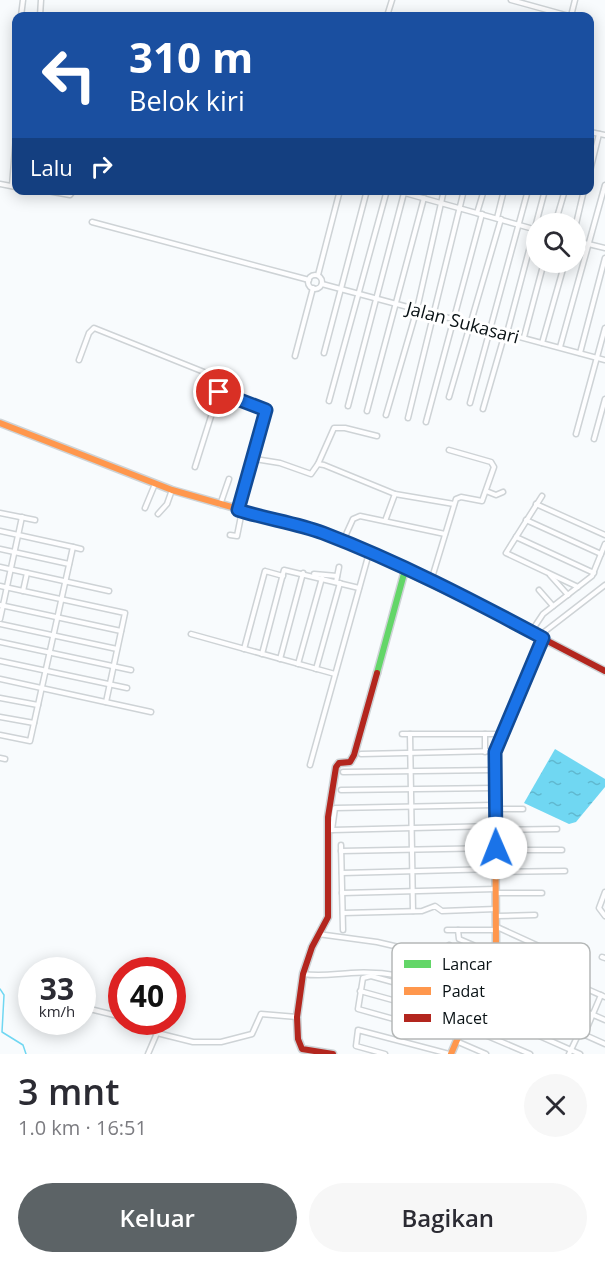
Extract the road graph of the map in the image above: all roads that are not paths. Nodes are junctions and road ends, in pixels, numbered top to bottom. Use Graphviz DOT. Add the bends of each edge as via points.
graph roads {
  1 [pos="511,0"];
  2 [pos="555,12"];
  3 [pos="594,133"];
  4 [pos="599,134"];
  5 [pos="605,135"];
  6 [pos="594,155"];
  7 [pos="605,185"];
  8 [pos="339,195"];
  9 [pos="366,195"];
  10 [pos="386,195"];
  11 [pos="403,195"];
  12 [pos="412,195"];
  13 [pos="443,195"];
  14 [pos="463,195"];
  15 [pos="482,195"];
  16 [pos="503,195"];
  17 [pos="527,195"];
  18 [pos="544,195"];
  19 [pos="564,195"];
  20 [pos="583,195"];
  21 [pos="424,198"];
  22 [pos="441,203"];
  23 [pos="459,208"];
  24 [pos="480,213"];
  25 [pos="540,213"];
  26 [pos="558,213"];
  27 [pos="579,213"];
  28 [pos="499,218"];
  29 [pos="92,222"];
  30 [pos="519,224"];
  31 [pos="526,226"];
  32 [pos="586,243"];
  33 [pos="590,244"];
  34 [pos="605,248"];
  35 [pos="605,258"];
  36 [pos="526,264"];
  37 [pos="541,273"];
  38 [pos="562,273"];
  39 [pos="318,276"];
  40 [pos="309,280"];
  41 [pos="321,284"];
  42 [pos="313,288"];
  43 [pos="341,289"];
  44 [pos="359,294"];
  45 [pos="377,299"];
  46 [pos="395,304"];
  47 [pos="417,309"];
  48 [pos="435,314"];
  49 [pos="453,318"];
  50 [pos="471,324"];
  51 [pos="605,328"];
  52 [pos="491,330"];
  53 [pos="506,333"];
  54 [pos="524,337"];
  55 [pos="542,343"];
  56 [pos="560,347"];
  57 [pos="324,353"];
  58 [pos="580,353"];
  59 [pos="295,356"];
  60 [pos="597,358"];
  61 [pos="79,360"];
  62 [pos="605,360"];
  63 [pos="219,391"];
  64 [pos="449,397"];
  65 [pos="605,399"];
  66 [pos="329,401"];
  67 [pos="470,403"];
  68 [pos="348,406"];
  69 [pos="483,409"];
  70 [pos="366,411"];
  71 [pos="386,415"];
  72 [pos="408,418"];
  73 [pos="426,422"];
  74 [pos="0,423"];
  75 [pos="576,434"];
  76 [pos="377,436"];
  77 [pos="594,439"];
  78 [pos="449,450"];
  79 [pos="252,460"];
  80 [pos="317,465"];
  81 [pos="195,467"];
  82 [pos="229,479"];
  83 [pos="154,484"];
  84 [pos="171,490"];
  85 [pos="486,491"];
  86 [pos="503,492"];
  87 [pos="395,494"];
  88 [pos="542,496"];
  89 [pos="454,504"];
  90 [pos="536,504"];
  91 [pos="220,506"];
  92 [pos="145,508"];
  93 [pos="240,511"];
  94 [pos="0,513"];
  95 [pos="158,514"];
  96 [pos="22,517"];
  97 [pos="34,520"];
  98 [pos="526,520"];
  99 [pos="385,521"];
  100 [pos="0,531"];
  101 [pos="445,534"];
  102 [pos="18,535"];
  103 [pos="230,535"];
  104 [pos="605,535"];
  105 [pos="516,537"];
  106 [pos="343,541"];
  107 [pos="605,544"];
  108 [pos="73,547"];
  109 [pos="0,549"];
  110 [pos="81,549"];
  111 [pos="369,552"];
  112 [pos="14,553"];
  113 [pos="601,554"];
  114 [pos="69,564"];
  115 [pos="0,567"];
  116 [pos="339,567"];
  117 [pos="11,569"];
  118 [pos="405,570"];
  119 [pos="27,573"];
  120 [pos="303,573"];
  121 [pos="548,573"];
  122 [pos="594,573"];
  123 [pos="283,576"];
  124 [pos="337,576"];
  125 [pos="322,578"];
  126 [pos="65,581"];
  127 [pos="431,581"];
  128 [pos="338,582"];
  129 [pos="605,585"];
  130 [pos="0,586"];
  131 [pos="7,587"];
  132 [pos="578,587"];
  133 [pos="359,588"];
  134 [pos="539,590"];
  135 [pos="23,591"];
  136 [pos="109,591"];
  137 [pos="568,594"];
  138 [pos="61,599"];
  139 [pos="1,606"];
  140 [pos="553,606"];
  141 [pos="57,618"];
  142 [pos="0,619"];
  143 [pos="0,624"];
  144 [pos="121,631"];
  145 [pos="531,632"];
  146 [pos="191,634"];
  147 [pos="54,635"];
  148 [pos="544,638"];
  149 [pos="0,642"];
  150 [pos="117,649"];
  151 [pos="244,649"];
  152 [pos="50,653"];
  153 [pos="262,654"];
  154 [pos="280,659"];
  155 [pos="0,661"];
  156 [pos="298,664"];
  157 [pos="113,666"];
  158 [pos="316,669"];
  159 [pos="130,670"];
  160 [pos="46,671"];
  161 [pos="605,671"];
  162 [pos="335,674"];
  163 [pos="0,680"];
  164 [pos="110,684"];
  165 [pos="42,688"];
  166 [pos="127,688"];
  167 [pos="0,698"];
  168 [pos="106,702"];
  169 [pos="38,705"];
  170 [pos="151,712"];
  171 [pos="0,717"];
  172 [pos="34,723"];
  173 [pos="402,734"];
  174 [pos="410,734"];
  175 [pos="485,734"];
  176 [pos="501,734"];
  177 [pos="0,735"];
  178 [pos="486,752"];
  179 [pos="495,752"];
  180 [pos="411,753"];
  181 [pos="361,754"];
  182 [pos="310,765"];
  183 [pos="495,770"];
  184 [pos="411,771"];
  185 [pos="343,772"];
  186 [pos="495,788"];
  187 [pos="411,789"];
  188 [pos="341,790"];
  189 [pos="411,807"];
  190 [pos="496,807"];
  191 [pos="523,809"];
  192 [pos="412,828"];
  193 [pos="496,828"];
  194 [pos="557,829"];
  195 [pos="330,830"];
  196 [pos="341,845"];
  197 [pos="412,849"];
  198 [pos="496,849"];
  199 [pos="562,850"];
  200 [pos="341,851"];
  201 [pos="413,870"];
  202 [pos="496,870"];
  203 [pos="565,871"];
  204 [pos="342,873"];
  205 [pos="413,891"];
  206 [pos="497,891"];
  207 [pos="605,892"];
  208 [pos="342,893"];
  209 [pos="542,893"];
  210 [pos="413,911"];
  211 [pos="343,913"];
  212 [pos="497,913"];
  213 [pos="536,915"];
  214 [pos="605,916"];
  215 [pos="497,928"];
  216 [pos="343,930"];
  217 [pos="447,930"];
  218 [pos="458,930"];
  219 [pos="318,934"];
  220 [pos="468,943"];
  221 [pos="496,943"];
  222 [pos="531,943"];
  223 [pos="392,945"];
  224 [pos="303,974"];
  225 [pos="392,974"];
  226 [pos="392,982"];
  227 [pos="360,991"];
  228 [pos="603,996"];
  229 [pos="392,1001"];
  230 [pos="590,1014"];
  231 [pos="593,1015"];
  232 [pos="297,1017"];
  233 [pos="392,1019"];
  234 [pos="590,1020"];
  235 [pos="605,1020"];
  236 [pos="156,1035"];
  237 [pos="165,1035"];
  238 [pos="590,1038"];
  239 [pos="392,1039"];
  240 [pos="392,1039"];
  241 [pos="457,1039"];
  242 [pos="499,1039"];
  243 [pos="543,1039"];
  244 [pos="578,1039"];
  245 [pos="605,1044"];
  246 [pos="570,1052"];
  247 [pos="148,1054"];
  248 [pos="333,1054"];
  249 [pos="385,1054"];
  250 [pos="450,1054"];
  251 [pos="486,1054"];
  252 [pos="530,1054"];
  253 [pos="580,1054"];
  1 -- 2 [label="street"];
  3 -- 4 [label="street"];
  4 -- 5 [label="street"];
  4 -- 6 [label="street"];
  7 -- 33 [label="street"];
  8 -- 39 [label="street"];
  9 -- 43 [label="street"];
  10 -- 44 [label="street"];
  11 -- 45 [label="street"];
  12 -- 21 [label="street"];
  13 -- 22 [label="street"];
  14 -- 23 [label="street"];
  15 -- 24 [label="street"];
  16 -- 28 [label="street"];
  17 -- 30 [label="street"];
  18 -- 25 [label="street"];
  19 -- 26 [label="street"];
  20 -- 27 [label="street"];
  21 -- 22 [label="street"];
  21 -- 46 [label="street"];
  22 -- 23 [label="street"];
  22 -- 47 [label="street"];
  23 -- 24 [label="street"];
  23 -- 48 [label="street"];
  24 -- 28 [label="street"];
  24 -- 49 [label="street"];
  28 -- 30 [label="street"];
  28 -- 50 [label="street"];
  29 -- 40 [label="street"];
  30 -- 31 [label="street"];
  30 -- 52 [label="street"];
  32 -- 33 [label="street"];
  33 -- 34 [label="street"];
  33 -- 56 [label="street"];
  35 -- 58 [label="street"];
  36 -- 53 [label="street"];
  37 -- 54 [label="street"];
  38 -- 55 [label="street"];
  39 -- 40 [label="street"];
  39 -- 41 [label="street"];
  40 -- 42 [label="street"];
  41 -- 42 [label="street"];
  41 -- 43 [label="street, Jalan Sukasari"];
  42 -- 59 [label="street"];
  43 -- 44 [label="street, Jalan Sukasari"];
  43 -- 57 [label="street"];
  44 -- 45 [label="street, Jalan Sukasari"];
  44 -- 66 [label="street"];
  45 -- 46 [label="street, Jalan Sukasari"];
  45 -- 68 [label="street"];
  46 -- 47 [label="street, Jalan Sukasari"];
  46 -- 70 [label="street"];
  47 -- 48 [label="street, Jalan Sukasari"];
  47 -- 71 [label="street"];
  48 -- 49 [label="street, Jalan Sukasari"];
  48 -- 72 [label="street"];
  49 -- 50 [label="street, Jalan Sukasari"];
  49 -- 73 [label="street"];
  50 -- 52 [label="street, Jalan Sukasari"];
  50 -- 64 [label="street"];
  51 -- 60 [label="street"];
  52 -- 53 [label="street, Jalan Sukasari"];
  52 -- 67 [label="street"];
  53 -- 54 [label="street, Jalan Sukasari"];
  53 -- 69 [label="street"];
  54 -- 55 [label="street, Jalan Sukasari"];
  55 -- 56 [label="street, Jalan Sukasari"];
  56 -- 58 [label="street, Jalan Sukasari"];
  58 -- 60 [label="street, Jalan Sukasari"];
  60 -- 62 [label="street, Jalan Sukasari"];
  60 -- 75 [label="street"];
  61 -- 63 [label="street" via="89,333 96,328 219,378"];
  63 -- 79 [label="street" via="266,410"];
  63 -- 81 [label="street"];
  65 -- 77 [label="street"];
  74 -- 83 [label="street"];
  76 -- 80 [label="street" via="334,428"];
  78 -- 85 [label="street" via="494,464"];
  79 -- 80 [label="street" via="280,463 310,474"];
  79 -- 93 [label="street"];
  80 -- 87 [label="street" via="333,467"];
  82 -- 91 [label="street"];
  83 -- 84 [label="street"];
  83 -- 92 [label="street"];
  84 -- 91 [label="street"];
  84 -- 95 [label="street" via="167,504"];
  85 -- 86 [label="street" via="496,495"];
  85 -- 89 [label="street" via="481,502 459,497"];
  87 -- 89 [label="street"];
  87 -- 99 [label="street"];
  88 -- 90 [label="street"];
  89 -- 101 [label="street"];
  90 -- 98 [label="street"];
  90 -- 104 [label="street"];
  91 -- 93 [label="street"];
  93 -- 103 [label="street" via="237,536"];
  93 -- 106 [label="street"];
  94 -- 96 [label="street"];
  96 -- 97 [label="street"];
  96 -- 102 [label="street"];
  98 -- 105 [label="street"];
  98 -- 113 [label="street"];
  99 -- 101 [label="street"];
  99 -- 106 [label="street" via="356,516"];
  100 -- 102 [label="street"];
  101 -- 127 [label="street"];
  102 -- 108 [label="street"];
  102 -- 112 [label="street"];
  105 -- 121 [label="street" via="506,553"];
  105 -- 122 [label="street"];
  106 -- 111 [label="street"];
  107 -- 113 [label="street"];
  108 -- 110 [label="street"];
  108 -- 114 [label="street"];
  109 -- 112 [label="street"];
  111 -- 118 [label="street"];
  111 -- 133 [label="street"];
  112 -- 114 [label="street"];
  112 -- 117 [label="street"];
  113 -- 122 [label="street"];
  114 -- 126 [label="street"];
  115 -- 117 [label="street"];
  116 -- 124 [label="street"];
  117 -- 119 [label="street"];
  117 -- 131 [label="street"];
  118 -- 127 [label="street"];
  118 -- 195 [label="street" via="354,755 350,762 336,767"];
  119 -- 126 [label="street"];
  119 -- 135 [label="street"];
  120 -- 123 [label="street" via="287,569"];
  120 -- 124 [label="street"];
  120 -- 125 [label="street"];
  120 -- 154 [label="street"];
  121 -- 132 [label="street"];
  121 -- 137 [label="street"];
  122 -- 132 [label="street"];
  123 -- 151 [label="street" via="265,572"];
  123 -- 153 [label="street"];
  124 -- 128 [label="street"];
  125 -- 128 [label="street"];
  125 -- 156 [label="street"];
  126 -- 136 [label="street"];
  126 -- 138 [label="street"];
  127 -- 145 [label="street"];
  128 -- 133 [label="street"];
  128 -- 158 [label="street"];
  129 -- 148 [label="street"];
  130 -- 131 [label="street"];
  131 -- 135 [label="street"];
  131 -- 139 [label="street"];
  132 -- 137 [label="street"];
  133 -- 162 [label="street"];
  134 -- 140 [label="street"];
  135 -- 138 [label="street"];
  137 -- 140 [label="street"];
  138 -- 141 [label="street"];
  138 -- 144 [label="street" via="125,613"];
  139 -- 141 [label="street"];
  139 -- 142 [label="street"];
  140 -- 145 [label="street"];
  141 -- 144 [label="street"];
  141 -- 147 [label="street"];
  143 -- 147 [label="street"];
  144 -- 150 [label="street"];
  145 -- 148 [label="street"];
  146 -- 151 [label="street"];
  147 -- 150 [label="street"];
  147 -- 152 [label="street"];
  148 -- 161 [label="street"];
  148 -- 176 [label="street"];
  149 -- 152 [label="street"];
  150 -- 157 [label="street"];
  151 -- 153 [label="street"];
  152 -- 157 [label="street"];
  152 -- 160 [label="street"];
  153 -- 154 [label="street"];
  154 -- 156 [label="street"];
  155 -- 160 [label="street"];
  156 -- 158 [label="street"];
  157 -- 159 [label="street"];
  157 -- 164 [label="street"];
  158 -- 162 [label="street"];
  160 -- 164 [label="street"];
  160 -- 165 [label="street"];
  162 -- 182 [label="street"];
  163 -- 165 [label="street"];
  164 -- 166 [label="street"];
  164 -- 168 [label="street"];
  165 -- 168 [label="street"];
  165 -- 169 [label="street"];
  167 -- 169 [label="street"];
  168 -- 170 [label="street"];
  169 -- 172 [label="street"];
  171 -- 172 [label="street"];
  172 -- 177 [label="street" via="30,741"];
  173 -- 174 [label="street"];
  174 -- 175 [label="street"];
  174 -- 180 [label="street"];
  175 -- 176 [label="street"];
  175 -- 178 [label="street"];
  176 -- 179 [label="street"];
  178 -- 179 [label="street"];
  178 -- 180 [label="street"];
  179 -- 183 [label="street"];
  180 -- 181 [label="street"];
  180 -- 184 [label="street"];
  183 -- 184 [label="street"];
  183 -- 186 [label="street"];
  184 -- 185 [label="street"];
  184 -- 187 [label="street"];
  186 -- 187 [label="street"];
  186 -- 190 [label="street"];
  187 -- 188 [label="street"];
  187 -- 189 [label="street"];
  189 -- 190 [label="street"];
  189 -- 192 [label="street"];
  189 -- 195 [label="street" via="335,808"];
  190 -- 191 [label="street"];
  190 -- 193 [label="street"];
  192 -- 193 [label="street"];
  192 -- 195 [label="street"];
  192 -- 197 [label="street"];
  193 -- 194 [label="street"];
  193 -- 198 [label="street"];
  195 -- 219 [label="street" via="329,914"];
  196 -- 200 [label="street"];
  197 -- 198 [label="street"];
  197 -- 200 [label="street"];
  197 -- 201 [label="street"];
  198 -- 199 [label="street"];
  198 -- 202 [label="street"];
  200 -- 204 [label="street"];
  201 -- 202 [label="street"];
  201 -- 204 [label="street"];
  201 -- 205 [label="street"];
  202 -- 203 [label="street"];
  202 -- 206 [label="street"];
  204 -- 208 [label="street"];
  205 -- 206 [label="street"];
  205 -- 208 [label="street"];
  205 -- 210 [label="street"];
  206 -- 209 [label="street"];
  206 -- 212 [label="street"];
  207 -- 214 [label="street" via="599,908"];
  208 -- 211 [label="street"];
  210 -- 211 [label="street"];
  210 -- 212 [label="street" via="432,906 442,911"];
  211 -- 216 [label="street"];
  212 -- 213 [label="street"];
  212 -- 215 [label="street"];
  215 -- 218 [label="street"];
  215 -- 221 [label="street"];
  215 -- 222 [label="street"];
  217 -- 218 [label="street"];
  218 -- 220 [label="street" via="459,939"];
  219 -- 223 [label="street"];
  219 -- 224 [label="street"];
  224 -- 225 [label="street" via="316,977"];
  224 -- 232 [label="street"];
  226 -- 227 [label="street" via="367,975"];
  227 -- 229 [label="street"];
  227 -- 233 [label="street" via="358,1009"];
  228 -- 231 [label="street"];
  230 -- 231 [label="street"];
  231 -- 234 [label="street"];
  231 -- 235 [label="street"];
  232 -- 237 [label="street" via="261,1014 252,1034 221,1042 193,1042"];
  232 -- 248 [label="street" via="297,1040 302,1048"];
  236 -- 247 [label="street"];
  238 -- 245 [label="street"];
  239 -- 250 [label="street"];
  240 -- 249 [label="street" via="358,1030 356,1046"];
  241 -- 250 [label="street"];
  241 -- 251 [label="street"];
  242 -- 252 [label="street"];
  243 -- 246 [label="street"];
  244 -- 246 [label="street"];
  246 -- 253 [label="street"];
}
